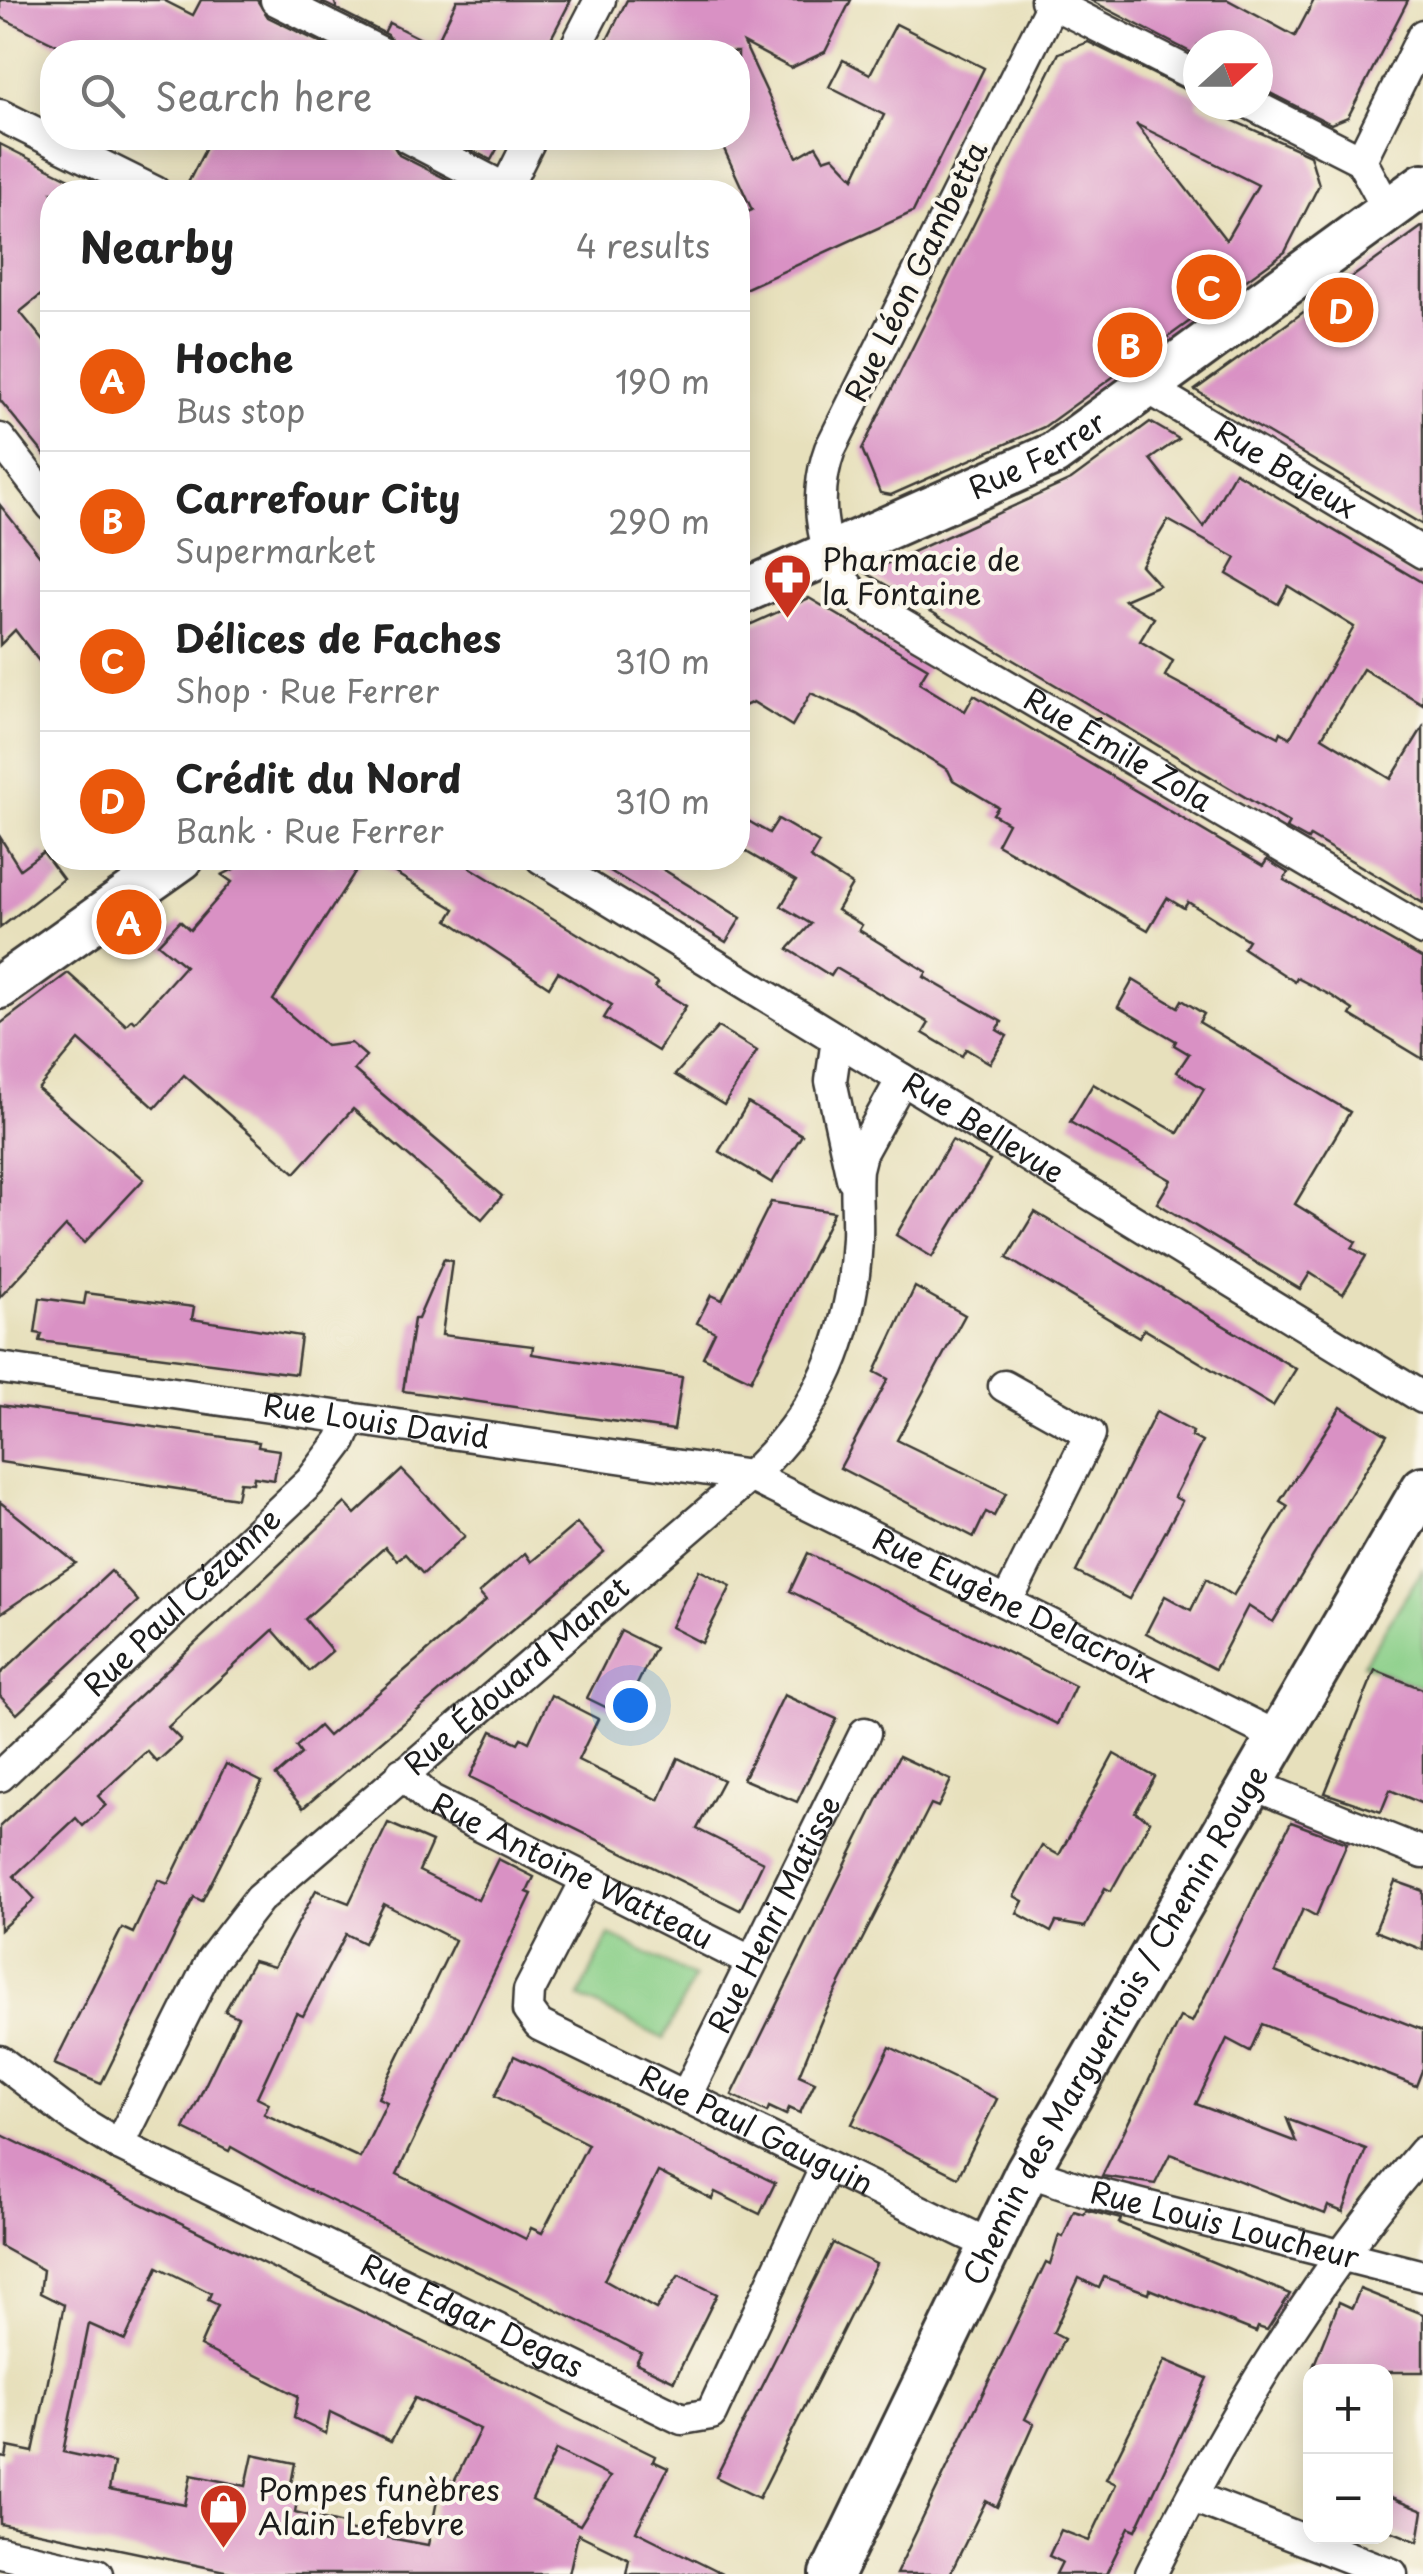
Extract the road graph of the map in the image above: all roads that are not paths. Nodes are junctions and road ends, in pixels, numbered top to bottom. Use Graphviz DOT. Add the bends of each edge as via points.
graph roads {
  1 [pos="276,0"];
  2 [pos="600,0"];
  3 [pos="1051,1"];
  4 [pos="1423,35"];
  5 [pos="356,40"];
  6 [pos="579,40"];
  7 [pos="1183,69"];
  8 [pos="0,115"];
  9 [pos="1273,115"];
  10 [pos="40,135"];
  11 [pos="70,150"];
  12 [pos="430,150"];
  13 [pos="525,150"];
  14 [pos="1361,160"];
  15 [pos="130,180"];
  16 [pos="485,180"];
  17 [pos="510,180"];
  18 [pos="1423,185"];
  19 [pos="1388,210"];
  20 [pos="1148,388"];
  21 [pos="0,439"];
  22 [pos="40,491"];
  23 [pos="1423,553"];
  24 [pos="830,554"];
  25 [pos="750,589"];
  26 [pos="165,870"];
  27 [pos="561,870"];
  28 [pos="1423,930"];
  29 [pos="0,988"];
  30 [pos="836,1038"];
  31 [pos="902,1079"];
  32 [pos="855,1191"];
  33 [pos="0,1368"];
  34 [pos="1004,1386"];
  35 [pos="1423,1398"];
  36 [pos="352,1418"];
  37 [pos="750,1476"];
  38 [pos="1423,1488"];
  39 [pos="1008,1602"];
  40 [pos="865,1732"];
  41 [pos="1276,1736"];
  42 [pos="402,1772"];
  43 [pos="0,1776"];
  44 [pos="1249,1783"];
  45 [pos="1423,1853"];
  46 [pos="587,1879"];
  47 [pos="750,1961"];
  48 [pos="0,2062"];
  49 [pos="686,2096"];
  50 [pos="119,2145"];
  51 [pos="1423,2152"];
  52 [pos="826,2166"];
  53 [pos="1027,2171"];
  54 [pos="990,2245"];
  55 [pos="1342,2256"];
  56 [pos="1423,2276"];
  57 [pos="1193,2496"];
  58 [pos="0,2552"];
  59 [pos="98,2574"];
  60 [pos="832,2574"];
  61 [pos="1151,2574"];
  62 [pos="1392,2574"];
  1 -- 5 [label="street"];
  2 -- 6 [label="street"];
  3 -- 7 [label="street"];
  3 -- 24 [label="street, Rue Léon Gambetta" via="830,449 822,492"];
  4 -- 14 [label="street"];
  8 -- 10 [label="street"];
  9 -- 14 [label="street"];
  11 -- 15 [label="street"];
  12 -- 16 [label="street"];
  13 -- 17 [label="street"];
  14 -- 19 [label="street"];
  18 -- 19 [label="street, Rue Ferrer"];
  19 -- 20 [label="street, Rue Ferrer"];
  20 -- 23 [label="street, Rue Bajeux"];
  20 -- 24 [label="street, Rue Ferrer" via="1054,454"];
  21 -- 22 [label="street"];
  24 -- 25 [label="street, Rue Ferrer"];
  24 -- 28 [label="street, Rue Émile Zola" via="843,582 862,601"];
  26 -- 29 [label="street"];
  27 -- 30 [label="street, Rue Bellevue"];
  30 -- 31 [label="street, Rue Bellevue"];
  30 -- 32 [label="street, Rue Édouard Manet" via="831,1081"];
  31 -- 32 [label="street, Rue Édouard Manet" via="861,1153"];
  31 -- 35 [label="street, Rue Bellevue"];
  32 -- 37 [label="street, Rue Édouard Manet" via="856,1268 842,1340 811,1407"];
  33 -- 36 [label="street, Rue Louis David"];
  34 -- 39 [label="street" via="1090,1434"];
  36 -- 37 [label="street, Rue Louis David"];
  36 -- 43 [label="street, Rue Paul Cézanne" via="310,1482"];
  37 -- 39 [label="street, Rue Eugène Delacroix"];
  37 -- 42 [label="street, Rue Édouard Manet"];
  38 -- 41 [label="street, Chemin des Margueritois / Chemin Rouge"];
  39 -- 41 [label="street, Rue Eugène Delacroix"];
  40 -- 47 [label="street, Rue Henri Matisse"];
  41 -- 44 [label="street, Chemin des Margueritois / Chemin Rouge"];
  42 -- 46 [label="street, Rue Antoine Watteau" via="431,1801"];
  42 -- 50 [label="street, Rue Édouard Manet" via="276,1881 226,1940"];
  44 -- 45 [label="street"];
  44 -- 53 [label="street, Chemin des Margueritois / Chemin Rouge"];
  46 -- 47 [label="street, Rue Antoine Watteau"];
  46 -- 49 [label="street, Rue Paul Gauguin" via="529,1990 528,2010 540,2025"];
  47 -- 49 [label="street, Rue Henri Matisse"];
  48 -- 50 [label="street, Rue Edgar Degas"];
  49 -- 52 [label="street, Rue Paul Gauguin"];
  50 -- 52 [label="street, Rue Edgar Degas" via="682,2420 710,2414"];
  51 -- 55 [label="street"];
  52 -- 54 [label="street, Rue Paul Gauguin"];
  53 -- 54 [label="street, Chemin des Margueritois / Chemin Rouge"];
  53 -- 55 [label="street, Rue Louis Loucheur"];
  54 -- 60 [label="street, Chemin des Margueritois / Chemin Rouge"];
  55 -- 56 [label="street, Rue Louis Loucheur"];
  55 -- 57 [label="street" via="1251,2391"];
  57 -- 61 [label="street"];
  57 -- 62 [label="street"];
  58 -- 59 [label="street"];
}
